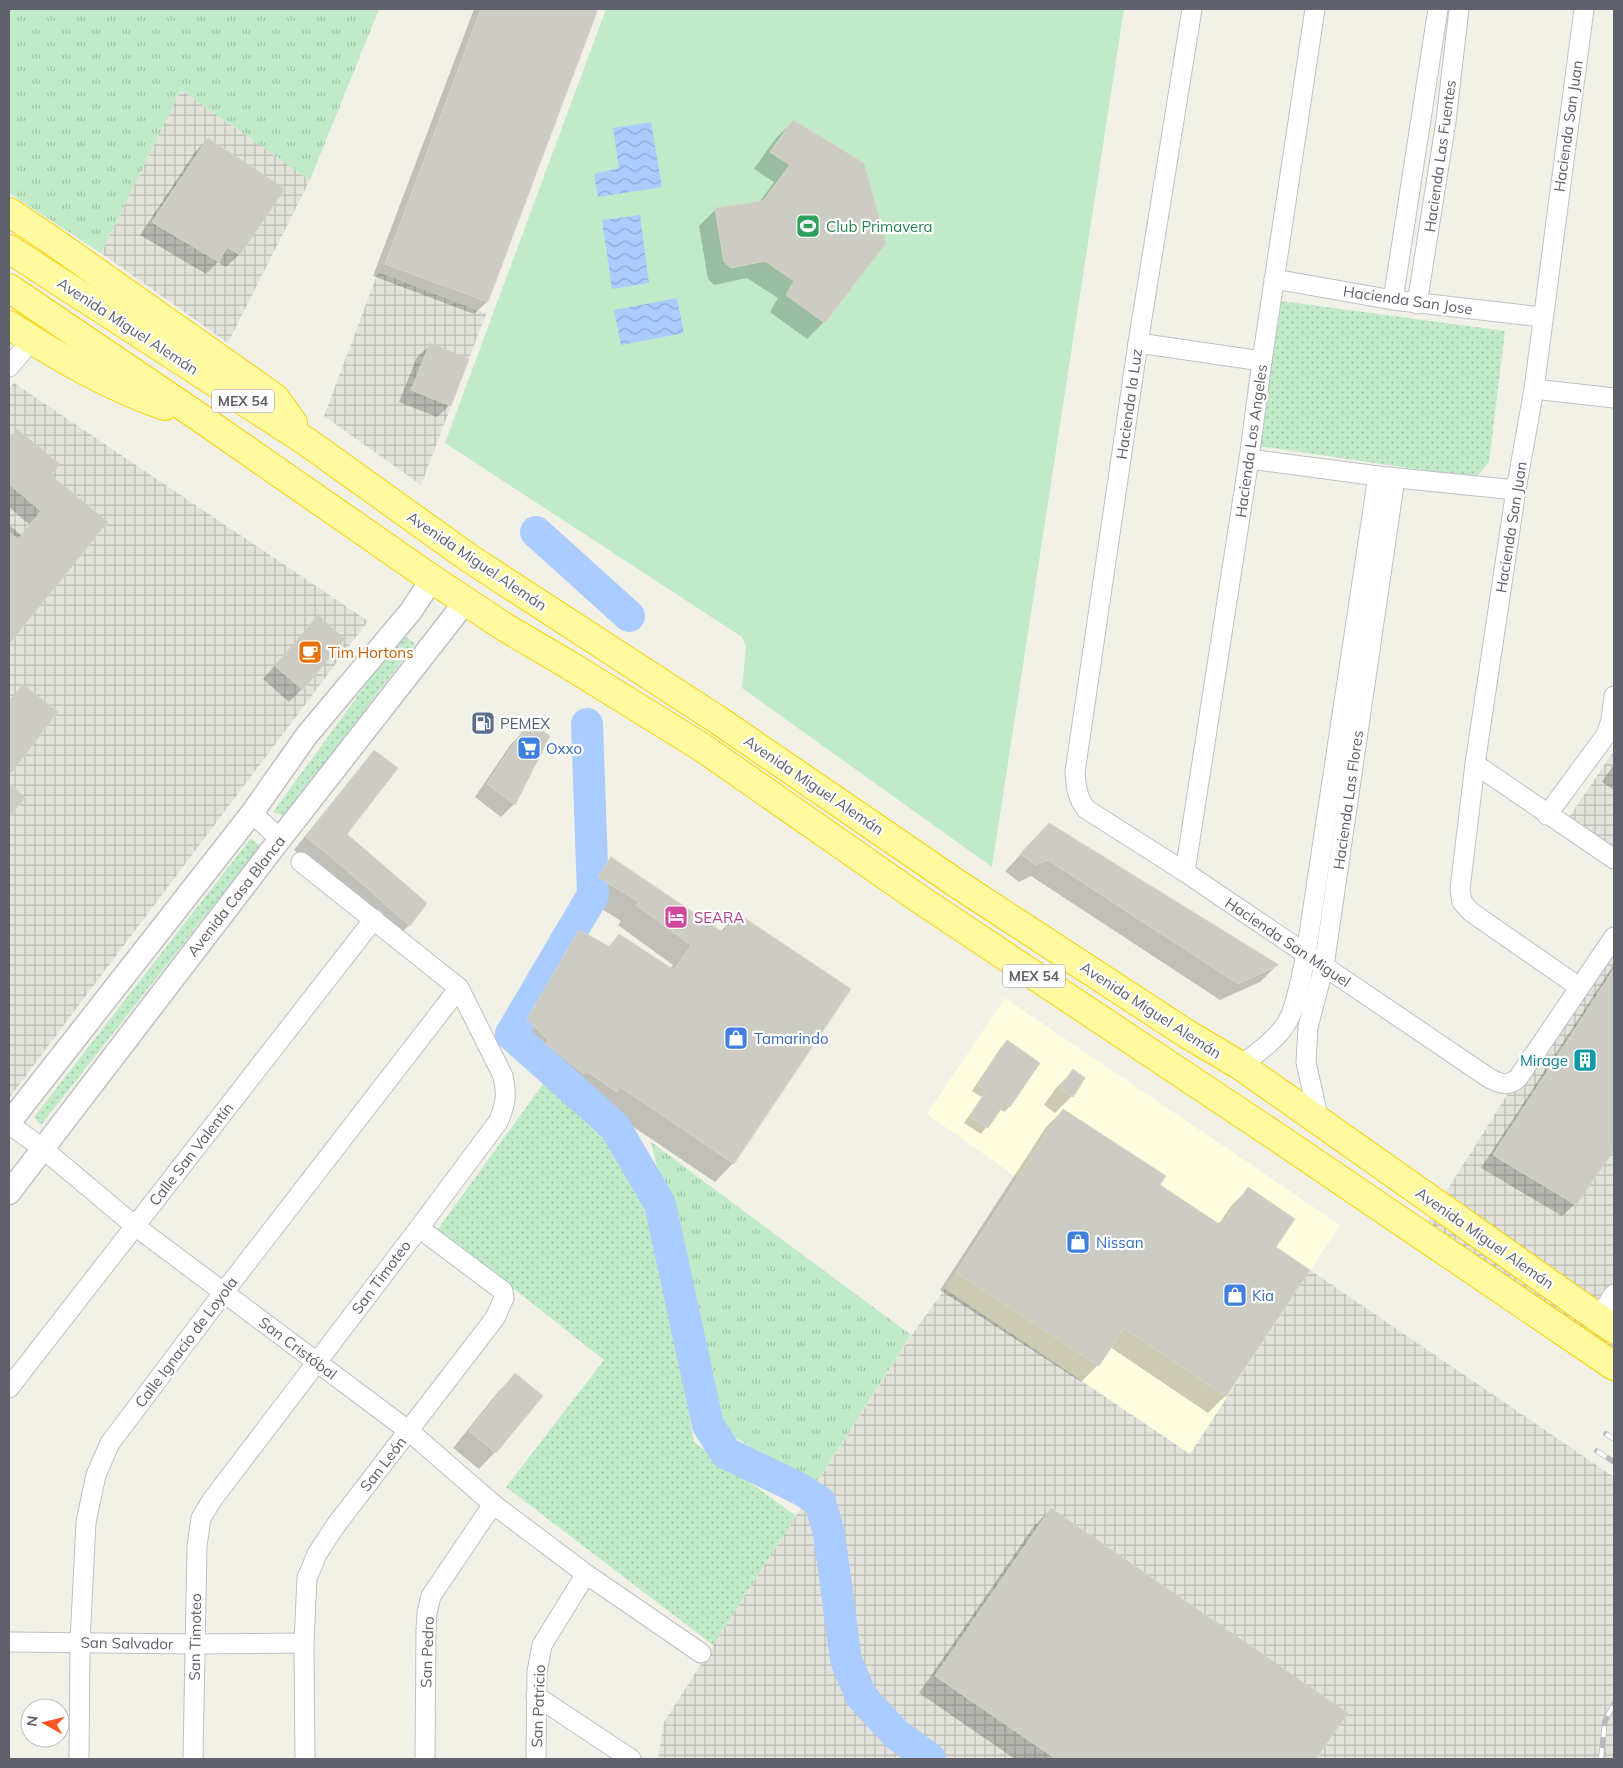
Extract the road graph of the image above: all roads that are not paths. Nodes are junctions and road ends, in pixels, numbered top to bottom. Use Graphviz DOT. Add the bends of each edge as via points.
graph roads {
  1 [pos="1192,9"];
  2 [pos="1315,9"];
  3 [pos="1438,9"];
  4 [pos="1460,9"];
  5 [pos="1584,9"];
  6 [pos="1421,117"];
  7 [pos="1446,121"];
  8 [pos="9,212"];
  9 [pos="11,250"];
  10 [pos="1274,279"];
  11 [pos="9,288"];
  12 [pos="1393,300"];
  13 [pos="1417,304"];
  14 [pos="1542,317"];
  15 [pos="9,325"];
  16 [pos="32,340"];
  17 [pos="1138,343"];
  18 [pos="1262,361"];
  19 [pos="9,366"];
  20 [pos="1534,389"];
  21 [pos="1614,398"];
  22 [pos="199,417"];
  23 [pos="307,442"];
  24 [pos="1249,459"];
  25 [pos="1386,477"];
  26 [pos="1516,490"];
  27 [pos="432,579"];
  28 [pos="466,601"];
  29 [pos="1614,696"];
  30 [pos="1475,764"];
  31 [pos="1080,800"];
  32 [pos="252,813"];
  33 [pos="1547,815"];
  34 [pos="280,839"];
  35 [pos="1614,859"];
  36 [pos="301,862"];
  37 [pos="1185,872"];
  38 [pos="374,919"];
  39 [pos="1614,937"];
  40 [pos="1306,954"];
  41 [pos="1324,966"];
  42 [pos="1579,987"];
  43 [pos="459,988"];
  44 [pos="1241,1066"];
  45 [pos="1319,1121"];
  46 [pos="9,1123"];
  47 [pos="42,1148"];
  48 [pos="9,1192"];
  49 [pos="135,1226"];
  50 [pos="419,1228"];
  51 [pos="224,1292"];
  52 [pos="1614,1294"];
  53 [pos="1606,1323"];
  54 [pos="317,1361"];
  55 [pos="1614,1366"];
  56 [pos="9,1388"];
  57 [pos="409,1431"];
  58 [pos="493,1504"];
  59 [pos="586,1574"];
  60 [pos="9,1642"];
  61 [pos="80,1642"];
  62 [pos="304,1643"];
  63 [pos="194,1644"];
  64 [pos="701,1652"];
  65 [pos="536,1696"];
  66 [pos="79,1759"];
  67 [pos="193,1759"];
  68 [pos="305,1759"];
  69 [pos="425,1759"];
  70 [pos="536,1759"];
  71 [pos="631,1759"];
  1 -- 17 [label="street, Hacienda la Luz"];
  2 -- 10 [label="street, Hacienda Los Angeles"];
  3 -- 6 [label="street, Hacienda Las Fuentes"];
  4 -- 7 [label="street, Hacienda Las Fuentes"];
  5 -- 14 [label="street, Hacienda San Juan"];
  6 -- 7 [label="street"];
  6 -- 12 [label="street, Hacienda Las Fuentes"];
  7 -- 13 [label="street, Hacienda Las Fuentes"];
  8 -- 23 [label="highway" via="275,398"];
  9 -- 23 [label="highway, Avenida Miguel Alemán / MEX 54"];
  10 -- 12 [label="street, Hacienda San Jose"];
  10 -- 18 [label="street, Hacienda Los Angeles"];
  11 -- 22 [label="highway, MEX 54"];
  12 -- 13 [label="street, Hacienda San Jose"];
  13 -- 14 [label="street, Hacienda San Jose"];
  14 -- 20 [label="street, Hacienda San Juan"];
  15 -- 16 [label="highway"];
  16 -- 19 [label="street"];
  16 -- 22 [label="highway" via="135,396"];
  17 -- 18 [label="street"];
  17 -- 31 [label="street, Hacienda la Luz" via="1076,772"];
  18 -- 24 [label="street, Hacienda Los Angeles"];
  20 -- 21 [label="street"];
  20 -- 26 [label="street, Hacienda San Juan"];
  22 -- 27 [label="highway, MEX 54"];
  23 -- 44 [label="highway, Avenida Miguel Alemán / MEX 54" via="468,558 718,720 972,894"];
  24 -- 25 [label="street"];
  24 -- 37 [label="street, Hacienda Los Angeles"];
  25 -- 26 [label="street"];
  25 -- 40 [label="street, Hacienda Las Flores"];
  25 -- 41 [label="street, Hacienda Las Flores"];
  26 -- 30 [label="street, Hacienda San Juan"];
  27 -- 28 [label="highway, MEX 54"];
  27 -- 32 [label="street" via="411,612 307,736"];
  28 -- 34 [label="street, Avenida Casa Blanca"];
  28 -- 55 [label="highway, MEX 54" via="702,748 918,898"];
  29 -- 33 [label="street" via="1606,735"];
  30 -- 33 [label="street"];
  30 -- 42 [label="street, Hacienda San Juan" via="1460,889 1462,902 1471,912"];
  31 -- 37 [label="street, Hacienda San Miguel" via="1086,809"];
  32 -- 34 [label="street"];
  32 -- 46 [label="street"];
  33 -- 35 [label="street"];
  34 -- 47 [label="street, Avenida Casa Blanca"];
  36 -- 38 [label="street, San Timoteo"];
  37 -- 40 [label="street, Hacienda San Miguel"];
  38 -- 43 [label="street, San Timoteo"];
  38 -- 49 [label="street, Calle San Valentín"];
  39 -- 42 [label="street"];
  40 -- 41 [label="street, Hacienda San Miguel"];
  40 -- 44 [label="street, Hacienda Las Flores" via="1287,1023"];
  41 -- 42 [label="street, Hacienda San Miguel" via="1497,1082 1506,1084 1518,1078"];
  41 -- 45 [label="street, Hacienda Las Flores" via="1308,1027 1306,1062"];
  43 -- 50 [label="street, San Timoteo" via="503,1076 506,1091 504,1107 498,1122"];
  43 -- 51 [label="street, Calle Ignacio de Loyola"];
  44 -- 45 [label="highway, Avenida Miguel Alemán / MEX 54"];
  45 -- 53 [label="highway, Avenida Miguel Alemán / MEX 54"];
  46 -- 47 [label="street, San Cristóbal"];
  47 -- 48 [label="street, Avenida Casa Blanca"];
  47 -- 49 [label="street, San Cristóbal"];
  49 -- 51 [label="street, San Cristóbal"];
  49 -- 56 [label="street, Calle San Valentín"];
  50 -- 54 [label="street, San Timoteo"];
  50 -- 57 [label="street, San León" via="503,1291 504,1298 496,1318"];
  51 -- 54 [label="street, San Cristóbal"];
  51 -- 61 [label="street, Calle Ignacio de Loyola" via="110,1443 96,1475 86,1522"];
  52 -- 53 [label="street"];
  54 -- 57 [label="street, San Cristóbal"];
  54 -- 63 [label="street, San Timoteo" via="201,1518 196,1546"];
  57 -- 58 [label="street, San Cristóbal"];
  57 -- 62 [label="street, San León" via="316,1554 307,1578"];
  58 -- 59 [label="street, San Cristóbal"];
  58 -- 69 [label="street, San Pedro" via="431,1596 426,1630"];
  59 -- 64 [label="street, San Cristóbal"];
  59 -- 65 [label="street, San Patricio" via="542,1645"];
  60 -- 61 [label="street, San Salvador"];
  61 -- 63 [label="street, San Salvador"];
  61 -- 66 [label="street, Calle Ignacio de Loyola"];
  62 -- 63 [label="street, San Salvador"];
  62 -- 68 [label="street, San León"];
  63 -- 67 [label="street, San Timoteo"];
  65 -- 70 [label="street, San Patricio"];
  65 -- 71 [label="street"];
}
